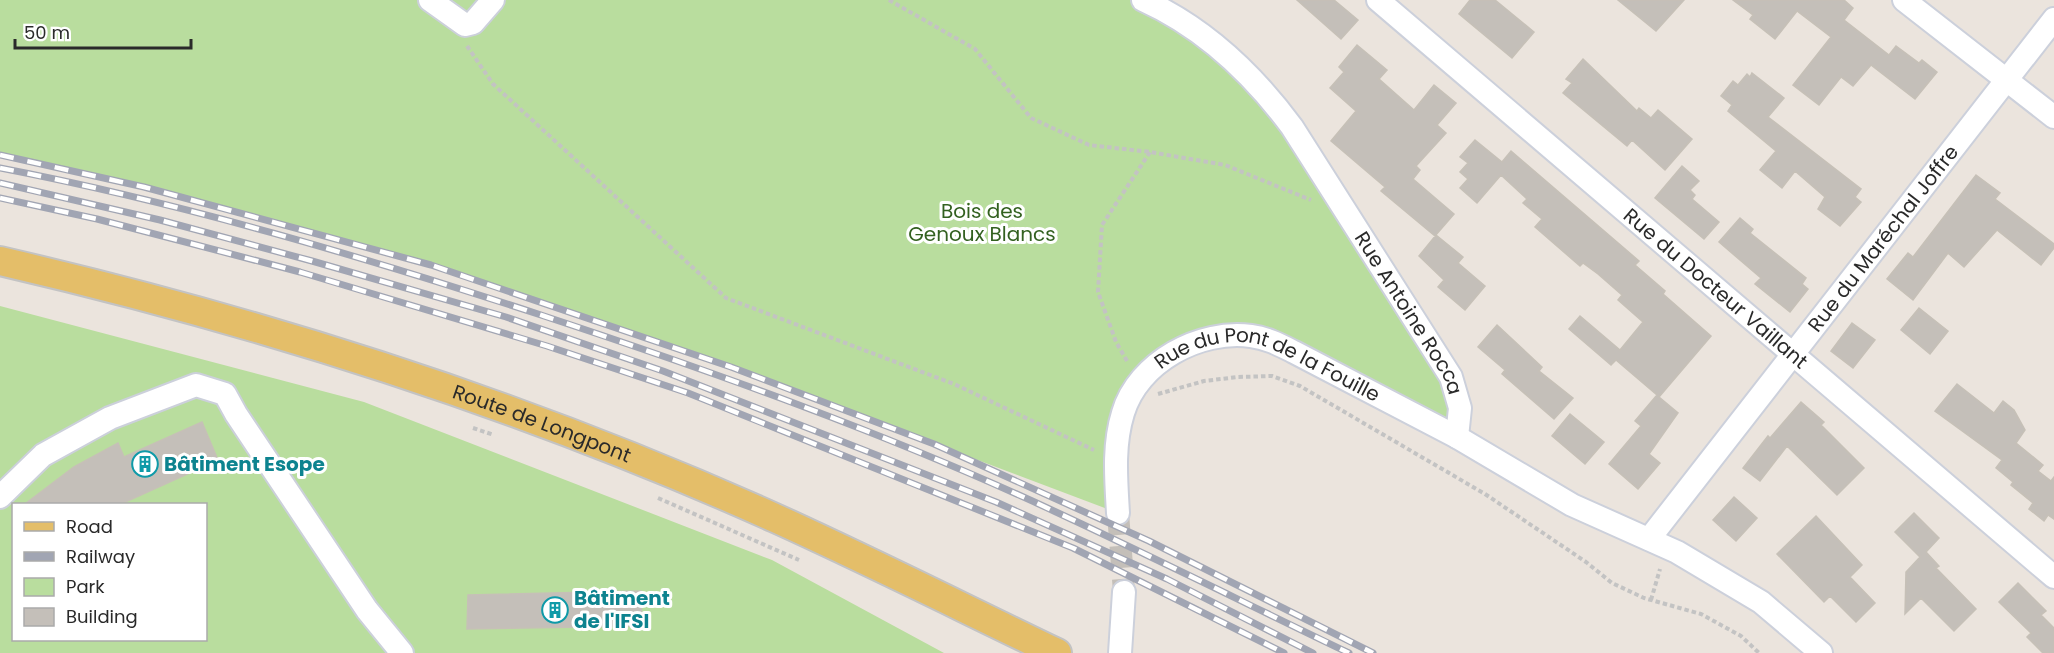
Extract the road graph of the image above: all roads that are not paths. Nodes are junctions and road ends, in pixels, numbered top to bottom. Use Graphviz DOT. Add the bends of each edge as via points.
graph roads {
  1 [pos="493,0"];
  2 [pos="1143,0"];
  3 [pos="1378,0"];
  4 [pos="1904,0"];
  5 [pos="436,5"];
  6 [pos="2054,19"];
  7 [pos="2006,80"];
  8 [pos="2054,117"];
  9 [pos="0,261"];
  10 [pos="1792,354"];
  11 [pos="1457,437"];
  12 [pos="0,497"];
  13 [pos="1118,513"];
  14 [pos="1658,543"];
  15 [pos="2054,577"];
  16 [pos="1124,592"];
  17 [pos="402,653"];
  18 [pos="1057,653"];
  19 [pos="1120,653"];
  20 [pos="1821,653"];
  1 -- 5 [label="street" via="473,23 465,25"];
  2 -- 11 [label="street, Rue Antoine Rocca" via="1202,34 1249,75 1292,127 1451,377 1460,408"];
  3 -- 10 [label="street, Rue du Docteur Vaillant"];
  4 -- 7 [label="street"];
  6 -- 7 [label="street, Rue du Maréchal Joffre"];
  7 -- 8 [label="street"];
  7 -- 10 [label="street, Rue du Maréchal Joffre"];
  9 -- 18 [label="main road, Route de Longpont" via="211,315 387,369 584,439 774,518"];
  10 -- 14 [label="street, Rue du Maréchal Joffre"];
  10 -- 15 [label="street, Rue du Docteur Vaillant"];
  11 -- 13 [label="street, Rue du Pont de la Fouille" via="1272,341 1229,336 1191,345 1156,364 1138,383 1124,410 1116,450"];
  11 -- 14 [label="street" via="1572,505"];
  12 -- 17 [label="street" via="43,455 110,418 196,385 225,394 367,610"];
  14 -- 20 [label="street" via="1761,602"];
  16 -- 19 [label="street"];
}
